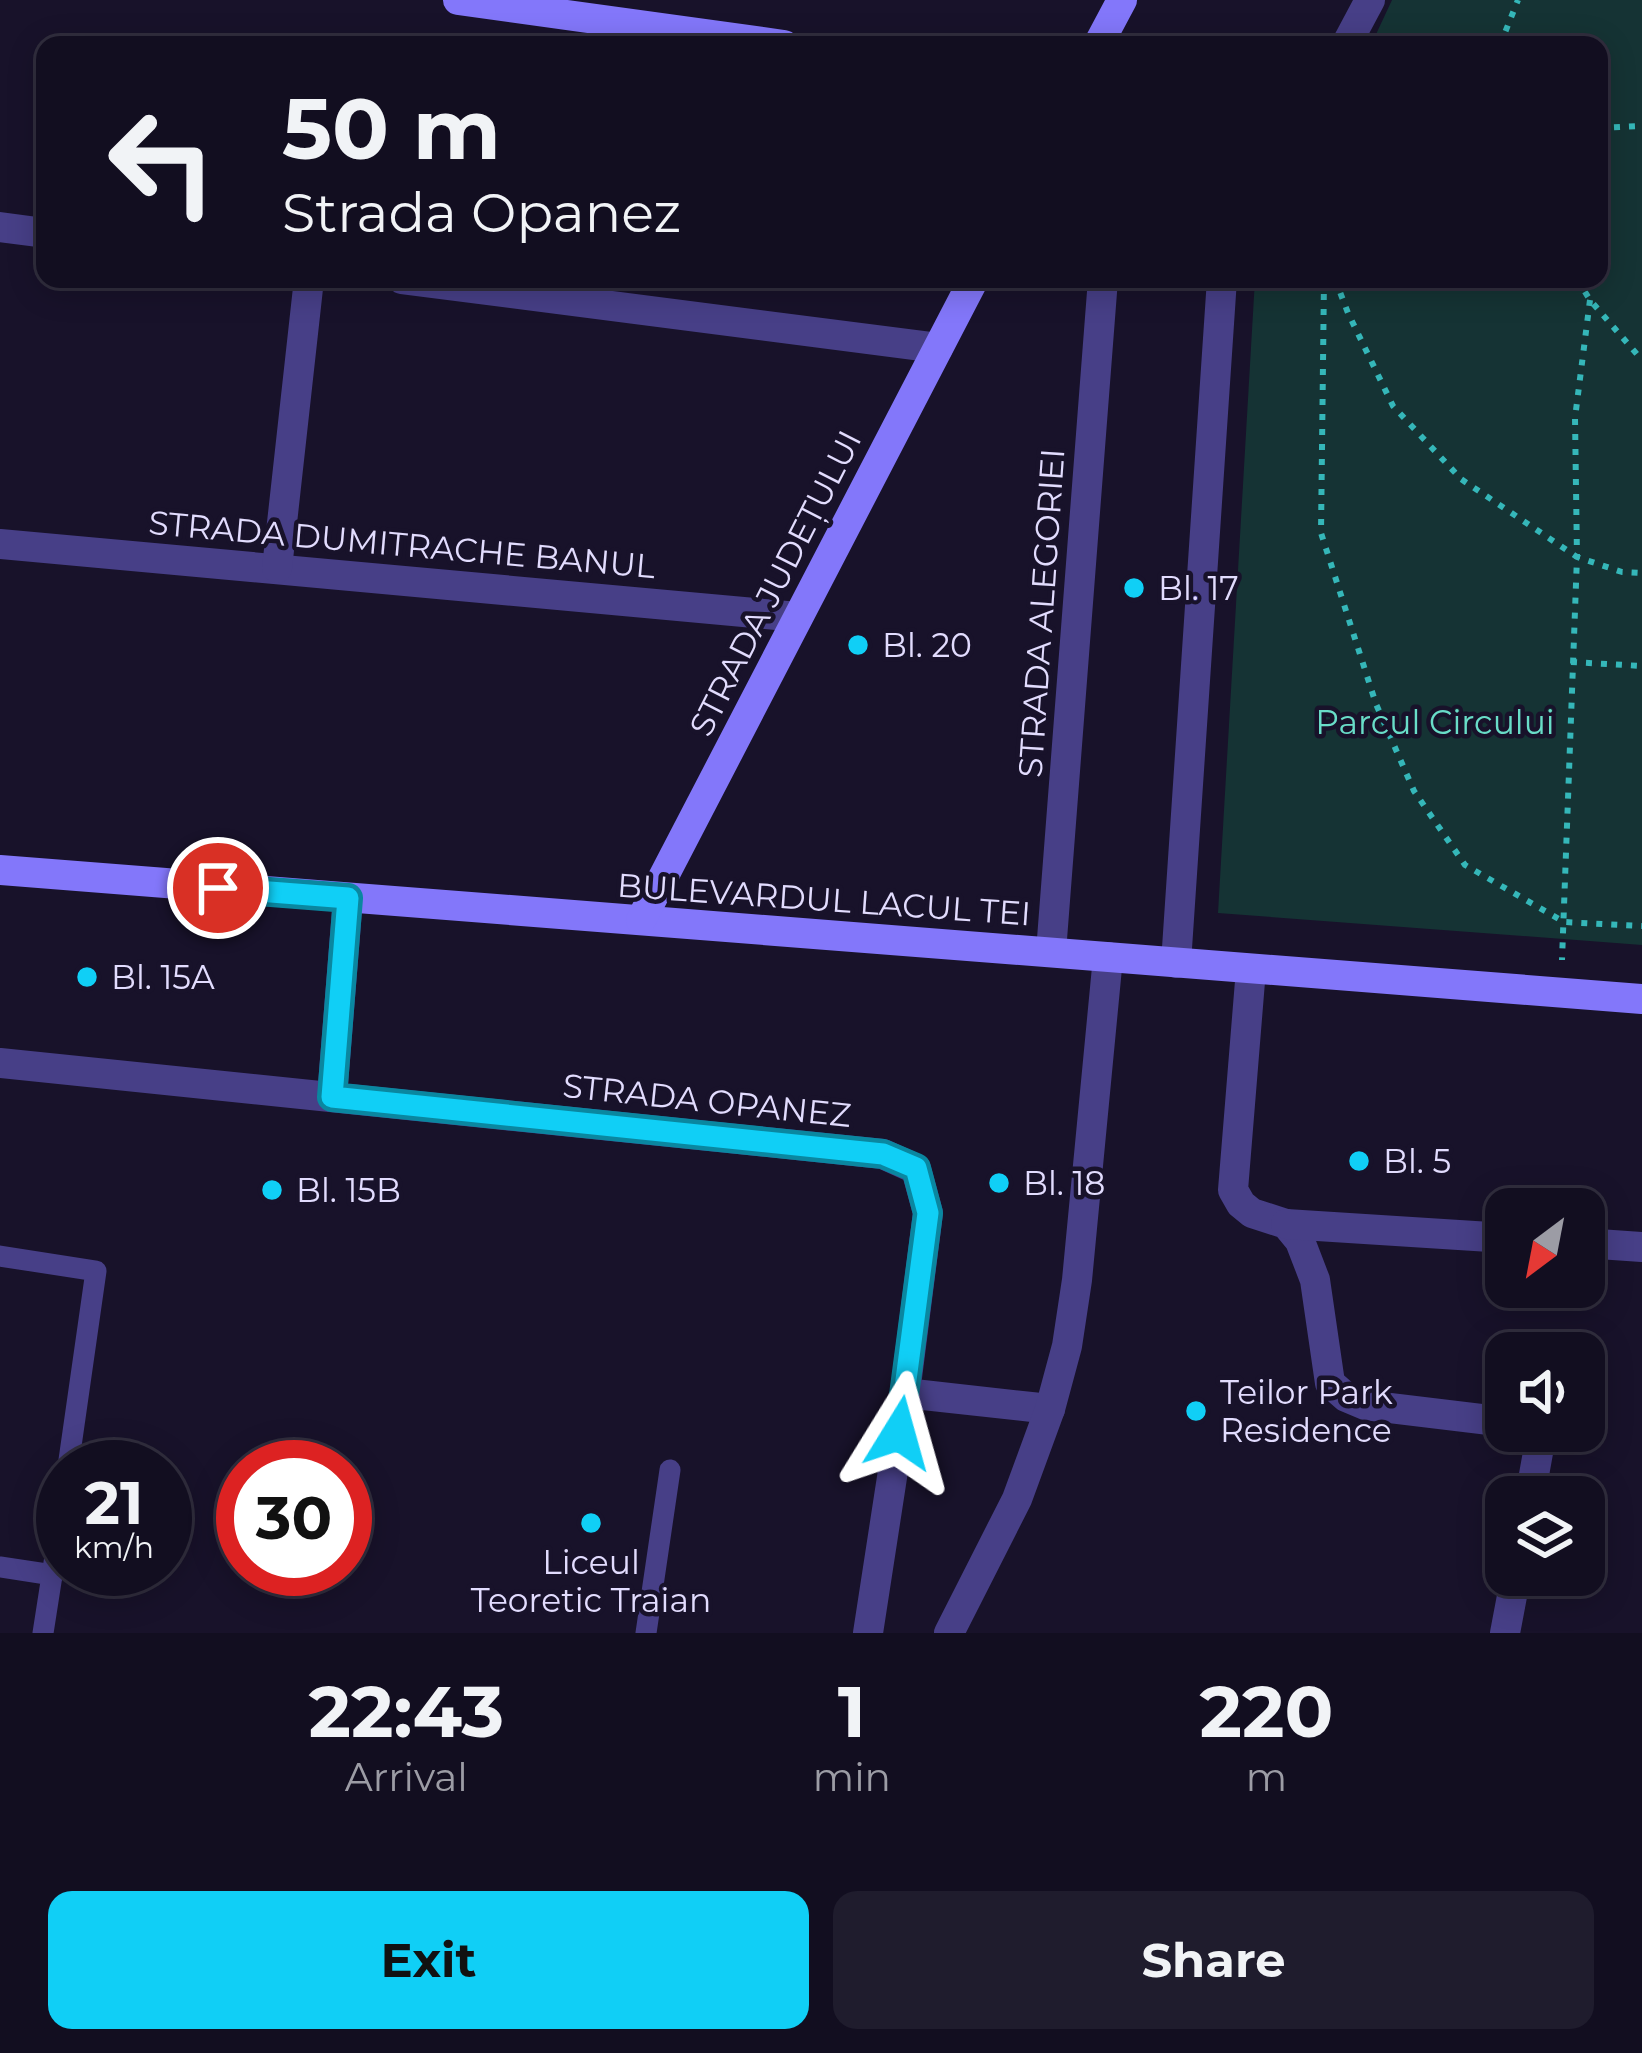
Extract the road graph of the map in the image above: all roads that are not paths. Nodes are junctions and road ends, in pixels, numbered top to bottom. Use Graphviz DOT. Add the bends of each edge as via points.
graph roads {
  1 [pos="458,0"];
  2 [pos="1122,0"];
  3 [pos="1370,0"];
  4 [pos="616,11"];
  5 [pos="740,36"];
  6 [pos="1103,36"];
  7 [pos="1351,36"];
  8 [pos="0,227"];
  9 [pos="36,232"];
  10 [pos="308,288"];
  11 [pos="472,288"];
  12 [pos="969,288"];
  13 [pos="1102,288"];
  14 [pos="1221,288"];
  15 [pos="938,348"];
  16 [pos="0,544"];
  17 [pos="277,568"];
  18 [pos="798,617"];
  19 [pos="0,870"];
  20 [pos="348,898"];
  21 [pos="641,920"];
  22 [pos="1051,952"];
  23 [pos="1108,957"];
  24 [pos="1176,963"];
  25 [pos="1251,969"];
  26 [pos="1642,999"];
  27 [pos="0,1064"];
  28 [pos="332,1097"];
  29 [pos="1286,1224"];
  30 [pos="1485,1237"];
  31 [pos="1605,1244"];
  32 [pos="1642,1247"];
  33 [pos="0,1256"];
  34 [pos="905,1394"];
  35 [pos="1050,1409"];
  36 [pos="1485,1419"];
  37 [pos="72,1440"];
  38 [pos="670,1471"];
  39 [pos="0,1568"];
  40 [pos="36,1573"];
  41 [pos="49,1596"];
  42 [pos="1512,1596"];
  43 [pos="43,1633"];
  44 [pos="646,1633"];
  45 [pos="868,1633"];
  46 [pos="949,1633"];
  47 [pos="1505,1633"];
  1 -- 4 [label="main road"];
  2 -- 6 [label="main road"];
  3 -- 7 [label="street"];
  4 -- 5 [label="main road"];
  8 -- 9 [label="street"];
  10 -- 17 [label="street"];
  11 -- 15 [label="street"];
  12 -- 15 [label="main road, STRADA JUDEȚULUI"];
  13 -- 22 [label="street, STRADA ALEGORIEI"];
  14 -- 24 [label="street"];
  15 -- 18 [label="main road, STRADA JUDEȚULUI"];
  16 -- 17 [label="street, STRADA DUMITRACHE BANUL"];
  17 -- 18 [label="street, STRADA DUMITRACHE BANUL"];
  18 -- 21 [label="main road, STRADA JUDEȚULUI"];
  19 -- 20 [label="main road, BULEVARDUL LACUL TEI"];
  20 -- 21 [label="main road, BULEVARDUL LACUL TEI"];
  20 -- 28 [label="street"];
  21 -- 22 [label="main road, BULEVARDUL LACUL TEI"];
  22 -- 23 [label="main road, BULEVARDUL LACUL TEI"];
  23 -- 24 [label="main road, BULEVARDUL LACUL TEI"];
  23 -- 35 [label="street" via="1077,1280"];
  24 -- 25 [label="main road, BULEVARDUL LACUL TEI"];
  25 -- 26 [label="main road, BULEVARDUL LACUL TEI"];
  25 -- 29 [label="street" via="1233,1190 1252,1213"];
  27 -- 28 [label="street, STRADA OPANEZ"];
  28 -- 34 [label="street, STRADA OPANEZ" via="883,1154 916,1168 928,1213"];
  29 -- 30 [label="street"];
  29 -- 36 [label="street" via="1315,1280 1330,1383 1365,1405"];
  31 -- 32 [label="street"];
  33 -- 37 [label="lane" via="96,1271"];
  34 -- 35 [label="street"];
  34 -- 45 [label="street"];
  35 -- 46 [label="street" via="1017,1499"];
  38 -- 44 [label="lane"];
  39 -- 40 [label="lane"];
  41 -- 43 [label="lane"];
  42 -- 47 [label="street"];
}
